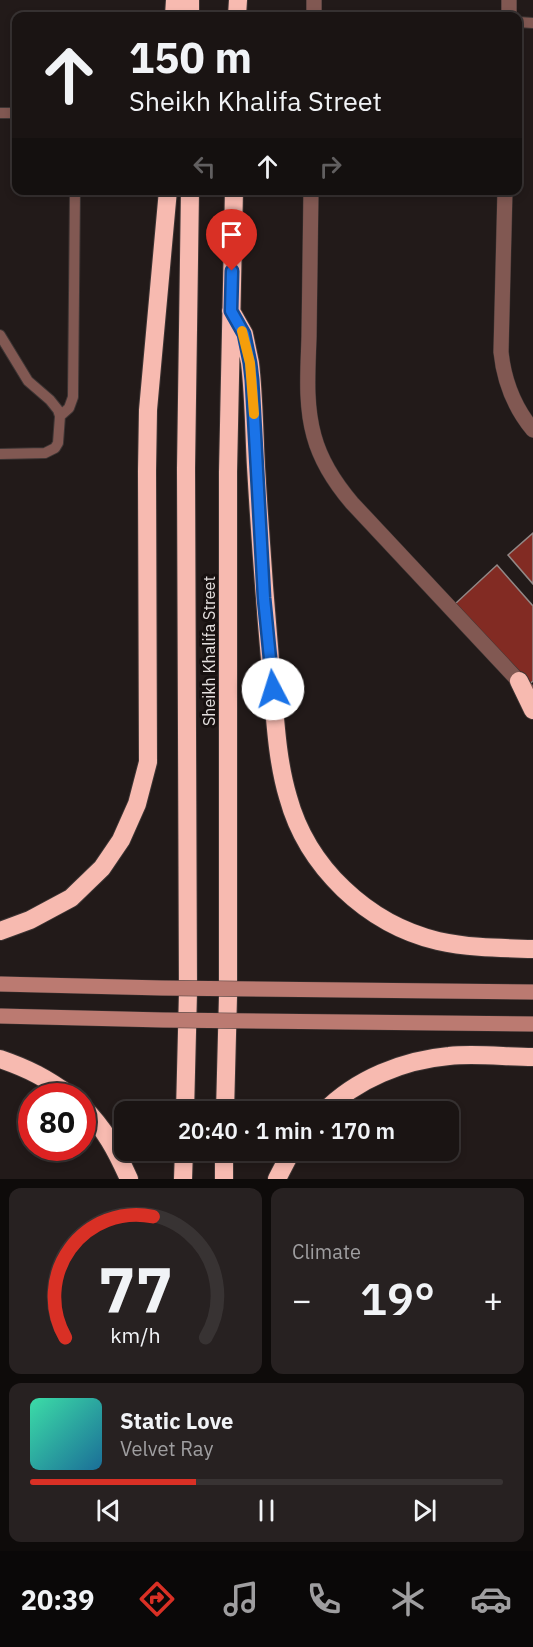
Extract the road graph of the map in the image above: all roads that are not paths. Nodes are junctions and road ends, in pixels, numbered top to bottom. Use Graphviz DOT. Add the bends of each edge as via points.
graph roads {
  1 [pos="75,195"];
  2 [pos="168,195"];
  3 [pos="190,195"];
  4 [pos="234,195"];
  5 [pos="311,195"];
  6 [pos="505,195"];
  7 [pos="231,311"];
  8 [pos="0,335"];
  9 [pos="60,416"];
  10 [pos="532,429"];
  11 [pos="0,454"];
  12 [pos="519,681"];
  13 [pos="533,696"];
  14 [pos="533,710"];
  15 [pos="0,931"];
  16 [pos="533,949"];
  17 [pos="0,984"];
  18 [pos="533,992"];
  19 [pos="0,1016"];
  20 [pos="533,1024"];
  21 [pos="533,1057"];
  22 [pos="0,1059"];
  23 [pos="53,1083"];
  24 [pos="185,1101"];
  25 [pos="225,1101"];
  26 [pos="338,1101"];
  27 [pos="96,1120"];
  28 [pos="184,1161"];
  29 [pos="224,1161"];
  30 [pos="286,1161"];
  31 [pos="129,1179"];
  32 [pos="183,1179"];
  33 [pos="224,1179"];
  34 [pos="277,1179"];
  1 -- 9 [label="lane" via="73,397"];
  2 -- 15 [label="highway" via="148,410 148,762 137,804 121,840 102,868 71,898"];
  3 -- 24 [label="highway, Sheikh Khalifa Street"];
  4 -- 7 [label="highway, Sheikh Khalifa Street"];
  5 -- 12 [label="street" via="308,399 321,455 352,503"];
  6 -- 10 [label="street" via="502,366 510,392"];
  7 -- 16 [label="highway" via="244,334 250,363 265,609 282,769 292,811 332,876 347,893 383,919 438,941"];
  7 -- 25 [label="highway, Sheikh Khalifa Street"];
  8 -- 9 [label="lane" via="28,381"];
  9 -- 11 [label="lane" via="58,443 50,451"];
  12 -- 13 [label="street"];
  12 -- 14 [label="highway"];
  17 -- 18 [label="main road, bridge"];
  19 -- 20 [label="main road, bridge"];
  21 -- 26 [label="highway" via="450,1055 418,1061 386,1071 356,1086"];
  22 -- 23 [label="highway"];
  27 -- 31 [label="highway"];
  28 -- 32 [label="highway"];
  29 -- 33 [label="highway"];
  30 -- 34 [label="highway"];
}
